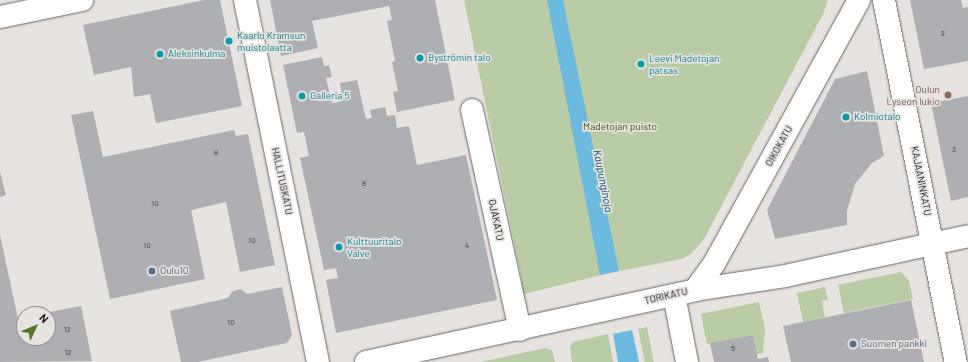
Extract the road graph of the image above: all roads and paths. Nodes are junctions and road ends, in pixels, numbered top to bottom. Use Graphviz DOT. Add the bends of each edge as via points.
graph roads {
  1 [pos="82,0"];
  2 [pos="245,0"];
  3 [pos="859,0"];
  4 [pos="884,0"];
  5 [pos="0,17"];
  6 [pos="472,110"];
  7 [pos="968,236"];
  8 [pos="933,244"];
  9 [pos="695,290"];
  10 [pos="674,295"];
  11 [pos="520,330"];
  12 [pos="318,362"];
  13 [pos="366,362"];
  14 [pos="687,362"];
  15 [pos="956,362"];
  1 -- 5 [label="street"];
  2 -- 12 [label="street, HALLITUSKATU"];
  3 -- 9 [label="street, OIKOKATU" via="715,262"];
  4 -- 8 [label="street, KAJAANINKATU"];
  6 -- 11 [label="street, OJAKATU"];
  7 -- 8 [label="street, TORIKATU"];
  8 -- 9 [label="street, TORIKATU" via="785,276"];
  8 -- 15 [label="street, KAJAANINKATU"];
  9 -- 10 [label="street, TORIKATU"];
  10 -- 11 [label="street, TORIKATU"];
  10 -- 14 [label="street"];
  11 -- 13 [label="street, TORIKATU"];
}
